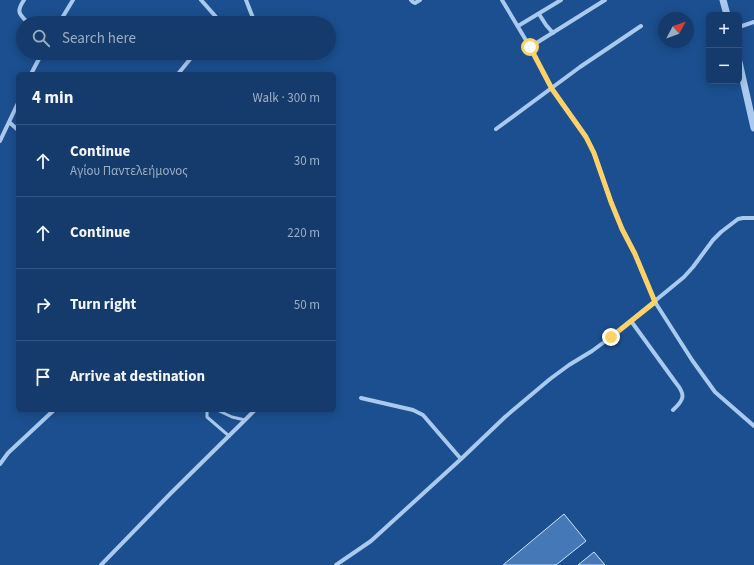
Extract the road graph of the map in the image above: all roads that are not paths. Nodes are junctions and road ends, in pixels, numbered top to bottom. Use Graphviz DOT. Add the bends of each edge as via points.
graph roads {
  1 [pos="24,0"];
  2 [pos="73,0"];
  3 [pos="201,0"];
  4 [pos="246,0"];
  5 [pos="411,0"];
  6 [pos="420,0"];
  7 [pos="502,0"];
  8 [pos="561,0"];
  9 [pos="605,0"];
  10 [pos="723,0"];
  11 [pos="726,12"];
  12 [pos="539,14"];
  13 [pos="21,16"];
  14 [pos="63,16"];
  15 [pos="215,16"];
  16 [pos="252,16"];
  17 [pos="754,22"];
  18 [pos="518,26"];
  19 [pos="641,26"];
  20 [pos="742,26"];
  21 [pos="553,33"];
  22 [pos="530,47"];
  23 [pos="38,60"];
  24 [pos="189,60"];
  25 [pos="742,70"];
  26 [pos="32,72"];
  27 [pos="180,72"];
  28 [pos="552,89"];
  29 [pos="751,96"];
  30 [pos="16,106"];
  31 [pos="9,122"];
  32 [pos="16,128"];
  33 [pos="754,128"];
  34 [pos="496,129"];
  35 [pos="0,141"];
  36 [pos="754,218"];
  37 [pos="655,302"];
  38 [pos="631,321"];
  39 [pos="361,398"];
  40 [pos="673,410"];
  41 [pos="52,412"];
  42 [pos="207,412"];
  43 [pos="222,412"];
  44 [pos="254,412"];
  45 [pos="245,420"];
  46 [pos="754,426"];
  47 [pos="228,436"];
  48 [pos="461,459"];
  49 [pos="0,464"];
  50 [pos="101,565"];
  51 [pos="336,565"];
  1 -- 13 [label="street" via="19,8"];
  2 -- 14 [label="street"];
  3 -- 15 [label="street"];
  4 -- 16 [label="street"];
  5 -- 6 [label="street" via="415,3"];
  7 -- 18 [label="street"];
  8 -- 12 [label="street"];
  9 -- 21 [label="street"];
  10 -- 11 [label="street"];
  12 -- 18 [label="street"];
  12 -- 21 [label="street"];
  17 -- 20 [label="street"];
  18 -- 22 [label="street"];
  19 -- 28 [label="street"];
  21 -- 22 [label="street"];
  22 -- 28 [label="street"];
  23 -- 26 [label="street"];
  24 -- 27 [label="street"];
  25 -- 29 [label="street"];
  28 -- 34 [label="street"];
  28 -- 37 [label="street" via="586,137 594,153 616,216"];
  29 -- 33 [label="street"];
  30 -- 31 [label="street"];
  31 -- 32 [label="street"];
  31 -- 35 [label="street"];
  36 -- 37 [label="street" via="738,219 721,232 684,277"];
  37 -- 38 [label="street"];
  37 -- 46 [label="street" via="715,392"];
  38 -- 40 [label="street" via="682,390 682,399"];
  38 -- 48 [label="street" via="550,379"];
  39 -- 48 [label="street" via="424,415"];
  41 -- 49 [label="street" via="8,453"];
  42 -- 47 [label="lane" via="207,417"];
  43 -- 45 [label="lane"];
  44 -- 45 [label="street"];
  45 -- 47 [label="street"];
  47 -- 50 [label="street"];
  48 -- 51 [label="street" via="371,541"];
}
